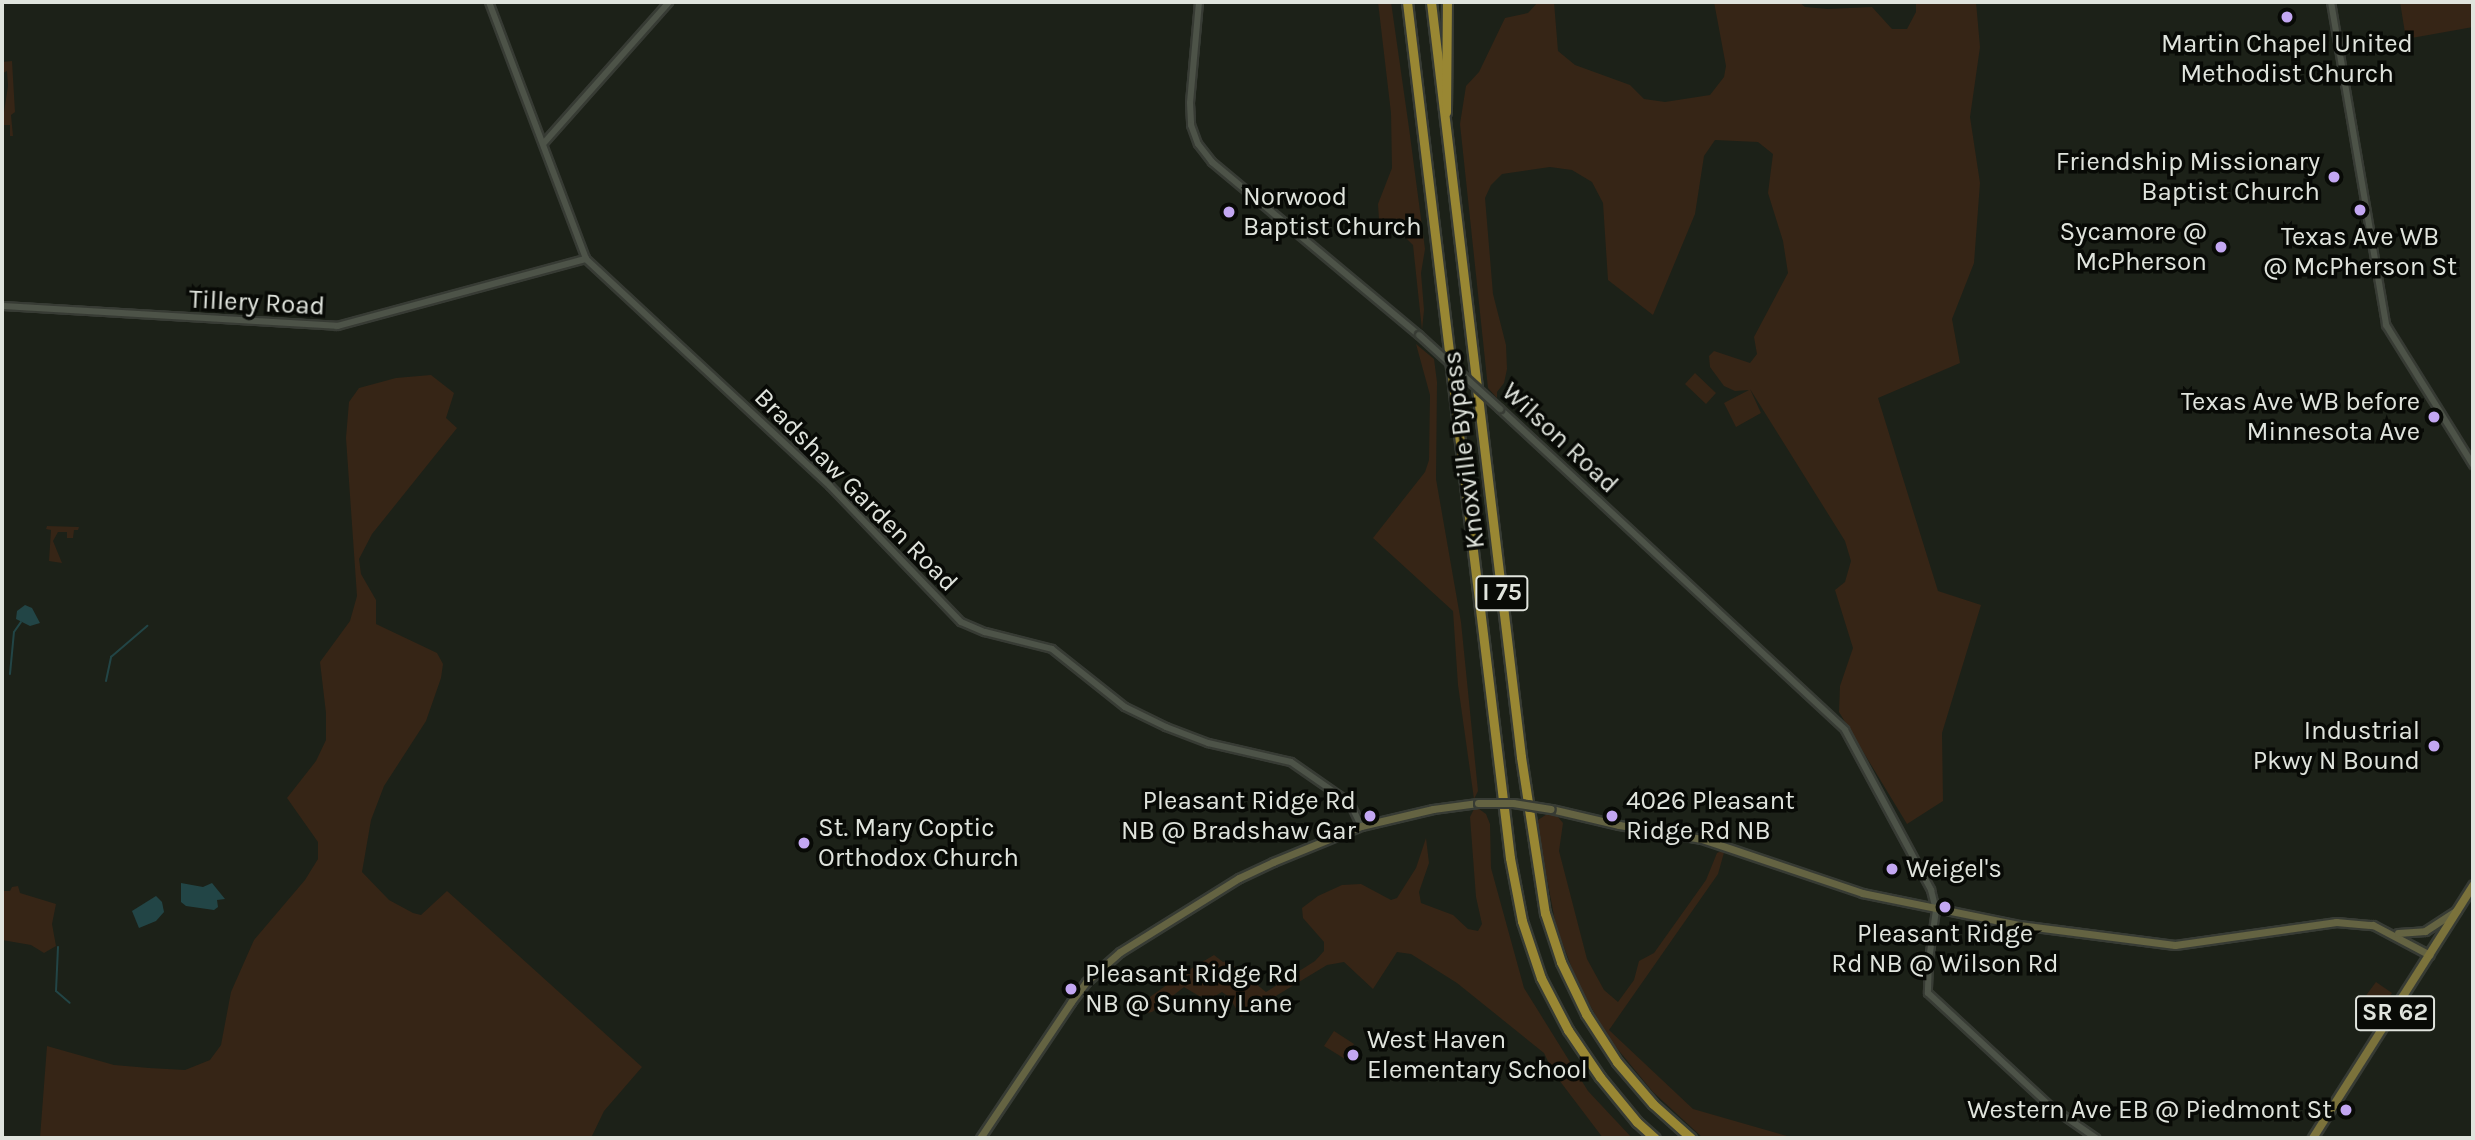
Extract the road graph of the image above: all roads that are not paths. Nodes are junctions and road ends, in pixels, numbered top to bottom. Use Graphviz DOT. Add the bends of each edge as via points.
graph roads {
  1 [pos="489,2"];
  2 [pos="668,2"];
  3 [pos="1199,2"];
  4 [pos="1407,2"];
  5 [pos="1431,2"];
  6 [pos="1447,2"];
  7 [pos="2331,2"];
  8 [pos="1444,124"];
  9 [pos="544,145"];
  10 [pos="586,259"];
  11 [pos="2,306"];
  12 [pos="2473,465"];
  13 [pos="1361,826"];
  14 [pos="2473,886"];
  15 [pos="1937,910"];
  16 [pos="2457,910"];
  17 [pos="2394,933"];
  18 [pos="2430,955"];
  19 [pos="980,1138"];
  20 [pos="1655,1138"];
  21 [pos="1690,1138"];
  22 [pos="2096,1138"];
  23 [pos="2313,1138"];
  1 -- 9 [label="street, Bradshaw Garden Road"];
  2 -- 9 [label="street"];
  3 -- 15 [label="street, Wilson Road, bridge" via="1191,125 1212,162 1419,335 1838,722 1931,890"];
  4 -- 20 [label="highway, Knoxville Bypass / I 75" via="1510,858 1522,921 1541,978 1568,1030 1600,1077"];
  5 -- 8 [label="highway, Knoxville Bypass / I 75"];
  6 -- 8 [label="highway"];
  7 -- 12 [label="street" via="2386,326"];
  8 -- 21 [label="highway, Knoxville Bypass / I 75" via="1521,757 1545,913 1561,962 1586,1014 1617,1062"];
  9 -- 10 [label="street, Bradshaw Garden Road"];
  10 -- 11 [label="street, Tillery Road" via="337,326"];
  10 -- 13 [label="street, Bradshaw Garden Road" via="846,502 961,622 1052,649 1125,707 1166,727 1209,743 1291,762 1350,803"];
  13 -- 15 [label="main road, bridge" via="1433,809 1513,803 1702,839 1862,893"];
  13 -- 19 [label="main road" via="1239,878 1102,966 1071,1002"];
  14 -- 16 [label="main road, SR 62"];
  15 -- 17 [label="main road" via="2175,945 2336,922 2374,925"];
  15 -- 22 [label="street" via="1928,960 1928,993 2051,1107"];
  16 -- 17 [label="main road" via="2425,931"];
  16 -- 18 [label="main road, SR 62"];
  17 -- 18 [label="main road"];
  18 -- 23 [label="main road, SR 62"];
}
